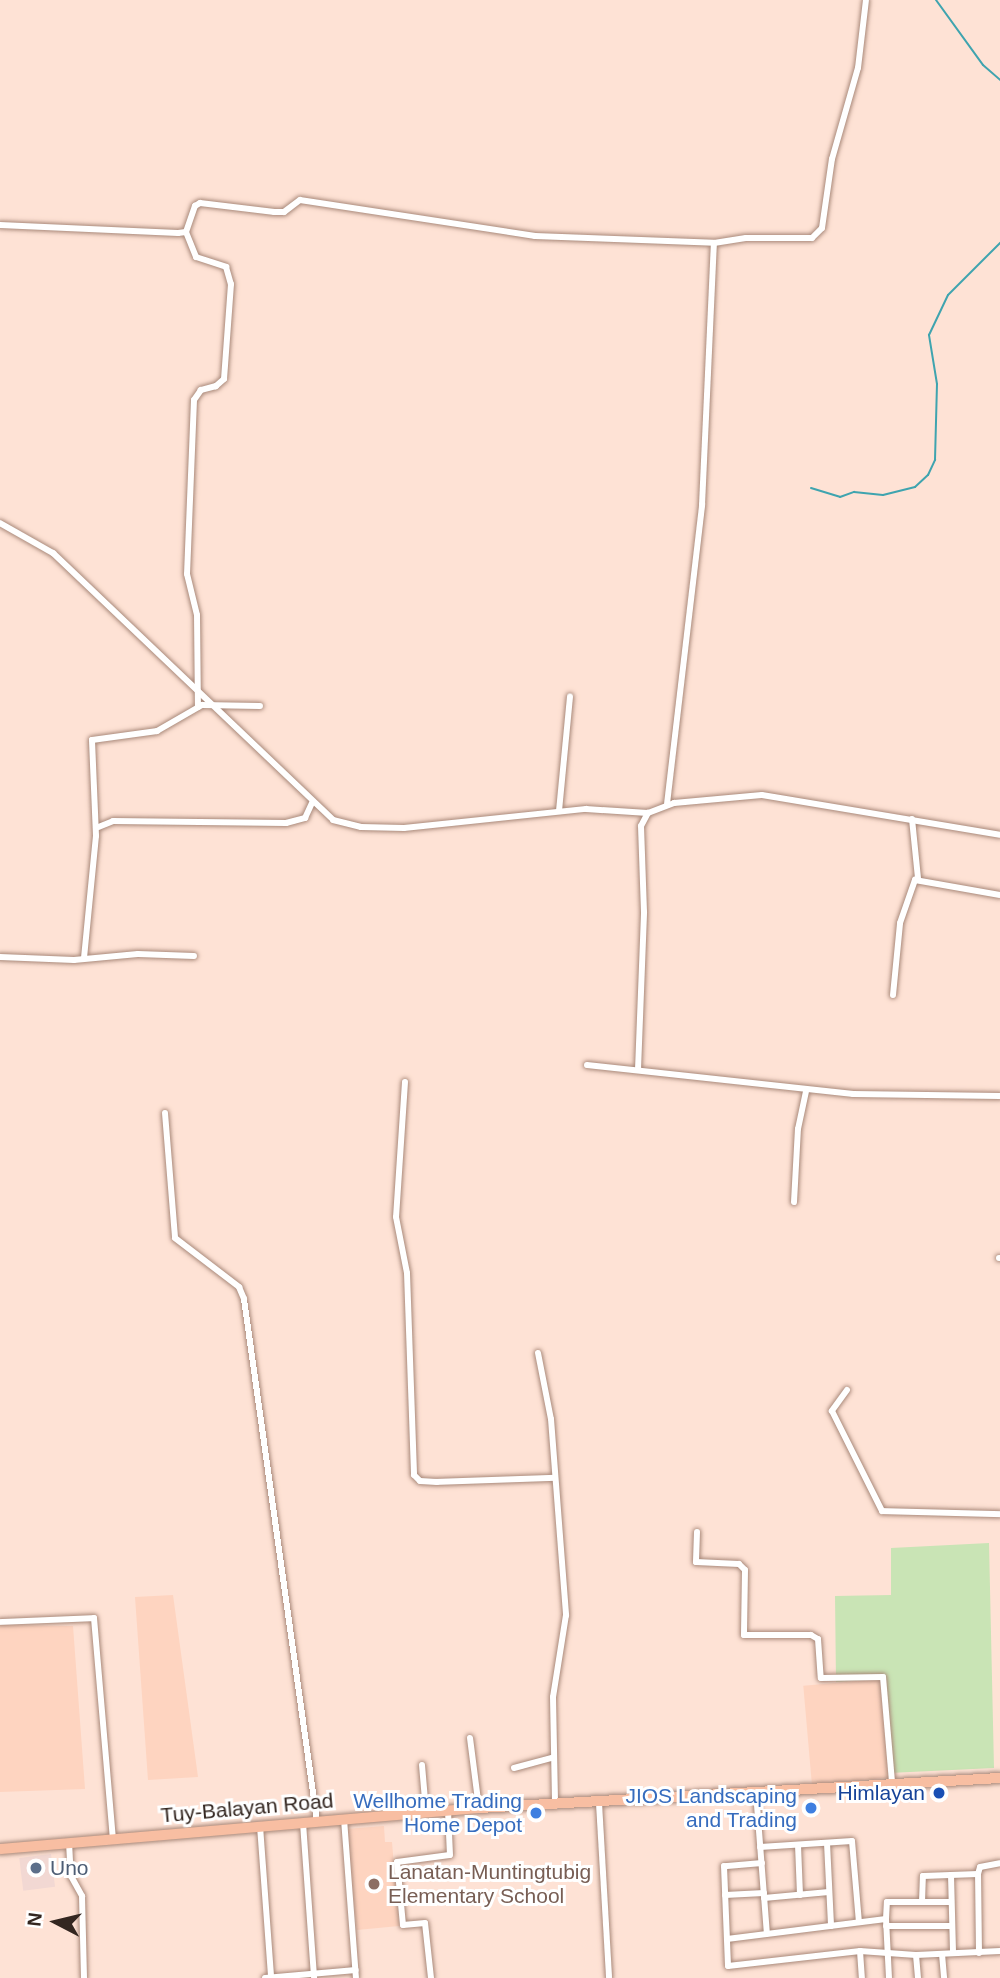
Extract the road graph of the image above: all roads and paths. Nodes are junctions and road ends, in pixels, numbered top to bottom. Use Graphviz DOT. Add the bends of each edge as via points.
graph roads {
  1 [pos="866,0"];
  2 [pos="0,225"];
  3 [pos="186,232"];
  4 [pos="714,243"];
  5 [pos="0,523"];
  6 [pos="199,695"];
  7 [pos="570,697"];
  8 [pos="212,705"];
  9 [pos="198,706"];
  10 [pos="260,706"];
  11 [pos="312,803"];
  12 [pos="667,804"];
  13 [pos="559,811"];
  14 [pos="648,813"];
  15 [pos="912,819"];
  16 [pos="96,828"];
  17 [pos="1000,835"];
  18 [pos="918,878"];
  19 [pos="1000,895"];
  20 [pos="0,957"];
  21 [pos="194,957"];
  22 [pos="84,958"];
  23 [pos="893,995"];
  24 [pos="587,1065"];
  25 [pos="638,1070"];
  26 [pos="405,1082"];
  27 [pos="806,1090"];
  28 [pos="1000,1096"];
  29 [pos="165,1113"];
  30 [pos="794,1202"];
  31 [pos="538,1353"];
  32 [pos="847,1390"];
  33 [pos="553,1478"];
  34 [pos="1000,1514"];
  35 [pos="697,1532"];
  36 [pos="0,1622"];
  37 [pos="470,1738"];
  38 [pos="552,1758"];
  39 [pos="422,1765"];
  40 [pos="514,1768"];
  41 [pos="1000,1778"];
  42 [pos="892,1783"];
  43 [pos="756,1791"];
  44 [pos="599,1803"];
  45 [pos="555,1806"];
  46 [pos="479,1808"];
  47 [pos="448,1811"];
  48 [pos="426,1812"];
  49 [pos="344,1819"];
  50 [pos="317,1821"];
  51 [pos="303,1822"];
  52 [pos="260,1826"];
  53 [pos="113,1839"];
  54 [pos="69,1842"];
  55 [pos="827,1843"];
  56 [pos="798,1844"];
  57 [pos="761,1847"];
  58 [pos="0,1849"];
  59 [pos="762,1863"];
  60 [pos="1000,1863"];
  61 [pos="978,1874"];
  62 [pos="951,1875"];
  63 [pos="829,1892"];
  64 [pos="725,1895"];
  65 [pos="764,1895"];
  66 [pos="800,1895"];
  67 [pos="922,1902"];
  68 [pos="951,1902"];
  69 [pos="859,1922"];
  70 [pos="886,1922"];
  71 [pos="831,1926"];
  72 [pos="952,1926"];
  73 [pos="767,1934"];
  74 [pos="727,1939"];
  75 [pos="888,1950"];
  76 [pos="860,1951"];
  77 [pos="1000,1951"];
  78 [pos="953,1952"];
  79 [pos="979,1953"];
  80 [pos="942,1954"];
  81 [pos="916,1955"];
  82 [pos="356,1974"];
  83 [pos="314,1975"];
  84 [pos="271,1977"];
  85 [pos="84,1978"];
  86 [pos="265,1978"];
  87 [pos="431,1978"];
  88 [pos="609,1978"];
  89 [pos="862,1978"];
  90 [pos="889,1978"];
  91 [pos="918,1978"];
  92 [pos="944,1978"];
  1 -- 4 [label="street" via="858,68 832,159 821,232 812,238"];
  2 -- 3 [label="street"];
  3 -- 4 [label="street" via="195,206 200,204 284,212 300,200 535,236"];
  3 -- 6 [label="street" via="195,257 226,267 231,284 224,379 201,390 194,400 187,574 197,615"];
  4 -- 12 [label="street" via="702,505"];
  5 -- 6 [label="street" via="47,547"];
  6 -- 8 [label="street"];
  6 -- 9 [label="street"];
  7 -- 13 [label="street"];
  8 -- 9 [label="street"];
  8 -- 10 [label="street"];
  8 -- 11 [label="street"];
  9 -- 16 [label="street" via="157,731 94,738 91,773"];
  11 -- 13 [label="street" via="333,820 361,827 404,828"];
  11 -- 16 [label="street" via="305,818 286,822 113,821"];
  12 -- 14 [label="street"];
  12 -- 15 [label="street" via="762,795"];
  13 -- 14 [label="street" via="628,808"];
  14 -- 25 [label="street" via="641,826 644,912"];
  15 -- 17 [label="street"];
  15 -- 18 [label="street"];
  16 -- 22 [label="street"];
  18 -- 19 [label="street"];
  18 -- 23 [label="street" via="911,884 900,923"];
  20 -- 22 [label="street"];
  21 -- 22 [label="street"];
  24 -- 25 [label="street"];
  25 -- 27 [label="street"];
  26 -- 33 [label="street" via="396,1210 407,1273 414,1475 437,1482"];
  27 -- 28 [label="street"];
  27 -- 30 [label="street" via="793,1172"];
  29 -- 50 [label="street" via="175,1238 240,1287 244,1299"];
  31 -- 33 [label="street" via="538,1374 549,1406"];
  32 -- 34 [label="street" via="832,1411 882,1511"];
  33 -- 38 [label="street" via="566,1615 554,1697"];
  35 -- 42 [label="street" via="696,1562 739,1564 745,1570 744,1636 811,1635 818,1639 821,1678 883,1677"];
  36 -- 53 [label="street" via="94,1618"];
  37 -- 46 [label="street"];
  38 -- 40 [label="street"];
  38 -- 45 [label="street"];
  39 -- 48 [label="street"];
  41 -- 42 [label="main road, Tuy-Balayan Road"];
  42 -- 43 [label="main road, Tuy-Balayan Road"];
  43 -- 44 [label="main road, Tuy-Balayan Road"];
  43 -- 57 [label="street"];
  44 -- 45 [label="main road, Tuy-Balayan Road"];
  44 -- 88 [label="street"];
  45 -- 46 [label="main road, Tuy-Balayan Road"];
  46 -- 47 [label="main road, Tuy-Balayan Road"];
  47 -- 48 [label="main road, Tuy-Balayan Road"];
  47 -- 87 [label="street" via="450,1855 397,1862 403,1925 425,1923"];
  48 -- 49 [label="main road, Tuy-Balayan Road"];
  49 -- 50 [label="main road, Tuy-Balayan Road"];
  49 -- 82 [label="street"];
  50 -- 51 [label="main road, Tuy-Balayan Road"];
  51 -- 52 [label="main road, Tuy-Balayan Road"];
  51 -- 83 [label="street"];
  52 -- 53 [label="main road, Tuy-Balayan Road"];
  52 -- 84 [label="street"];
  53 -- 54 [label="main road, Tuy-Balayan Road"];
  54 -- 58 [label="main road, Tuy-Balayan Road"];
  54 -- 85 [label="street" via="71,1876 83,1903"];
  55 -- 56 [label="street"];
  55 -- 63 [label="street"];
  55 -- 69 [label="street" via="852,1841"];
  56 -- 57 [label="street"];
  56 -- 66 [label="street"];
  57 -- 59 [label="street"];
  59 -- 64 [label="street" via="724,1866"];
  59 -- 65 [label="street"];
  60 -- 61 [label="street" via="980,1867"];
  61 -- 62 [label="street"];
  61 -- 79 [label="street"];
  62 -- 67 [label="street" via="923,1876"];
  62 -- 68 [label="street"];
  63 -- 66 [label="street"];
  63 -- 71 [label="street"];
  64 -- 65 [label="street"];
  64 -- 74 [label="street"];
  65 -- 66 [label="street"];
  65 -- 73 [label="street"];
  67 -- 68 [label="street"];
  67 -- 70 [label="street" via="887,1902"];
  68 -- 72 [label="street"];
  69 -- 70 [label="street"];
  69 -- 71 [label="street"];
  70 -- 72 [label="street"];
  70 -- 75 [label="street"];
  71 -- 73 [label="street"];
  72 -- 78 [label="street"];
  73 -- 74 [label="street"];
  74 -- 76 [label="street" via="728,1966"];
  75 -- 76 [label="street"];
  75 -- 81 [label="street"];
  75 -- 90 [label="street"];
  76 -- 89 [label="street"];
  77 -- 79 [label="street"];
  78 -- 79 [label="street"];
  78 -- 80 [label="street"];
  80 -- 81 [label="street"];
  80 -- 92 [label="street"];
  81 -- 91 [label="street"];
  82 -- 83 [label="street"];
  83 -- 84 [label="street"];
  84 -- 86 [label="street"];
}
